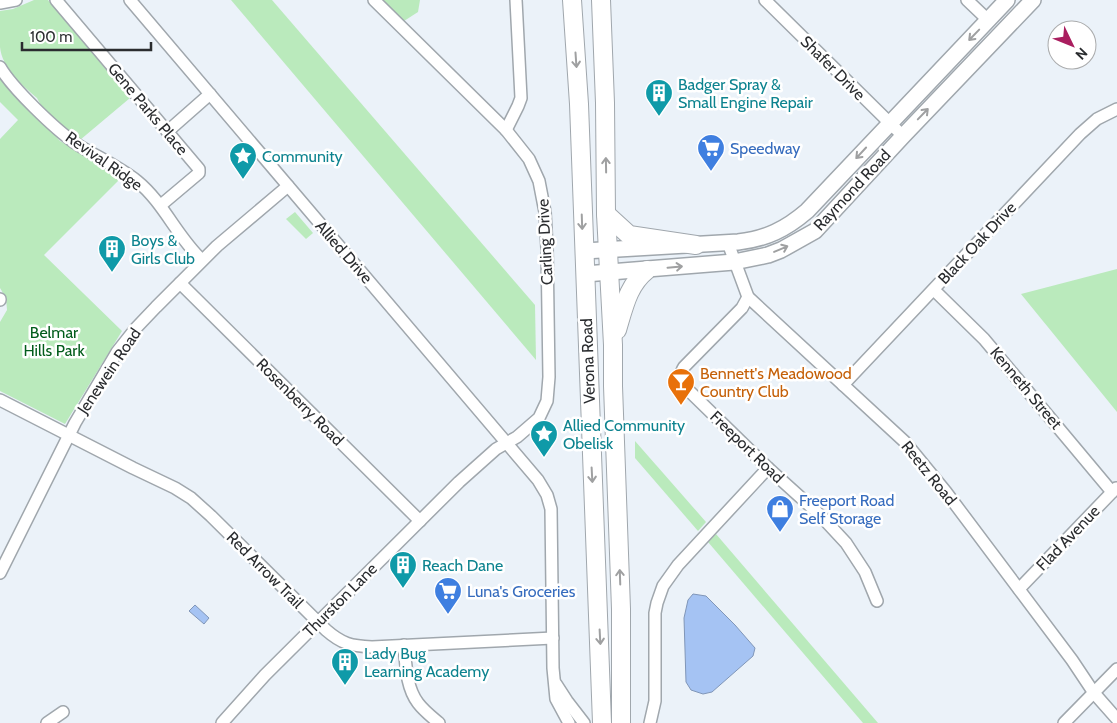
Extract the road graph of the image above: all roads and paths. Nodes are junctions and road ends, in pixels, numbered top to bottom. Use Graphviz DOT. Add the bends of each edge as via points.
graph roads {
  1 [pos="15,0"];
  2 [pos="56,0"];
  3 [pos="130,0"];
  4 [pos="374,0"];
  5 [pos="516,0"];
  6 [pos="601,0"];
  7 [pos="764,0"];
  8 [pos="967,0"];
  9 [pos="1007,0"];
  10 [pos="1033,0"];
  11 [pos="0,3"];
  12 [pos="572,6"];
  13 [pos="988,20"];
  14 [pos="0,67"];
  15 [pos="210,94"];
  16 [pos="1117,109"];
  17 [pos="890,123"];
  18 [pos="168,130"];
  19 [pos="506,130"];
  20 [pos="903,136"];
  21 [pos="288,186"];
  22 [pos="160,205"];
  23 [pos="606,214"];
  24 [pos="608,243"];
  25 [pos="728,243"];
  26 [pos="696,245"];
  27 [pos="584,251"];
  28 [pos="202,260"];
  29 [pos="734,262"];
  30 [pos="647,270"];
  31 [pos="609,273"];
  32 [pos="585,274"];
  33 [pos="180,283"];
  34 [pos="934,290"];
  35 [pos="748,297"];
  36 [pos="613,345"];
  37 [pos="843,385"];
  38 [pos="0,400"];
  39 [pos="69,434"];
  40 [pos="507,443"];
  41 [pos="768,468"];
  42 [pos="1114,490"];
  43 [pos="420,521"];
  44 [pos="0,573"];
  45 [pos="1019,590"];
  46 [pos="877,601"];
  47 [pos="318,622"];
  48 [pos="553,638"];
  49 [pos="404,645"];
  50 [pos="1117,669"];
  51 [pos="555,682"];
  52 [pos="1094,693"];
  53 [pos="63,712"];
  54 [pos="1117,719"];
  55 [pos="648,720"];
  56 [pos="47,723"];
  57 [pos="222,723"];
  58 [pos="439,723"];
  59 [pos="569,723"];
  60 [pos="584,723"];
  61 [pos="602,723"];
  62 [pos="621,723"];
  63 [pos="1064,723"];
  1 -- 11 [label="street"];
  2 -- 18 [label="street, Gene Parks Place"];
  3 -- 15 [label="street, Allied Drive"];
  4 -- 19 [label="street, Carling Drive"];
  5 -- 19 [label="street" via="520,98"];
  23 -- 6 [label="highway, Verona Road, one-way"];
  7 -- 17 [label="street, Shafer Drive"];
  8 -- 13 [label="street"];
  9 -- 13 [label="main road, Raymond Road"];
  20 -- 10 [label="main road, Raymond Road, one-way"];
  12 -- 27 [label="highway, Verona Road, one-way"];
  13 -- 17 [label="main road, Raymond Road, one-way"];
  14 -- 22 [label="street, Revival Ridge" via="12,83 69,138 137,181"];
  15 -- 18 [label="street"];
  15 -- 21 [label="street, Allied Drive"];
  16 -- 34 [label="street, Black Oak Drive" via="1097,119 1080,134"];
  17 -- 20 [label="street, Shafer Drive"];
  17 -- 25 [label="main road, Raymond Road, one-way" via="796,221 766,236"];
  18 -- 22 [label="street, Gene Parks Place" via="199,173"];
  19 -- 40 [label="street, Carling Drive" via="528,159 539,181 548,248 547,400 539,418"];
  29 -- 20 [label="main road, Raymond Road, one-way" via="768,255 815,231"];
  21 -- 28 [label="street, Jenewein Road"];
  21 -- 40 [label="street, Allied Drive"];
  22 -- 28 [label="street, Revival Ridge"];
  23 -- 24 [label="highway, Verona Road"];
  23 -- 26 [label="highway" via="629,235"];
  24 -- 26 [label="main road, Raymond Road"];
  24 -- 27 [label="main road, Raymond Road"];
  24 -- 31 [label="highway, Verona Road"];
  25 -- 26 [label="main road, Raymond Road"];
  25 -- 29 [label="street, Reetz Road"];
  27 -- 32 [label="highway, Verona Road"];
  28 -- 33 [label="street, Jenewein Road"];
  30 -- 29 [label="main road, Raymond Road, one-way"];
  29 -- 35 [label="street, Reetz Road"];
  30 -- 31 [label="main road, Raymond Road"];
  30 -- 36 [label="highway" via="634,282"];
  31 -- 32 [label="main road, Raymond Road"];
  31 -- 36 [label="highway, Verona Road"];
  32 -- 61 [label="highway, Verona Road, one-way"];
  33 -- 39 [label="street, Jenewein Road" via="122,346"];
  33 -- 43 [label="street, Rosenberry Road"];
  34 -- 37 [label="street, Black Oak Drive"];
  34 -- 42 [label="street, Kenneth Street" via="984,338"];
  35 -- 37 [label="street, Reetz Road"];
  35 -- 41 [label="street, Freeport Road" via="742,308 684,366 680,380"];
  62 -- 36 [label="highway, Verona Road, one-way"];
  37 -- 45 [label="street, Reetz Road" via="905,442"];
  38 -- 39 [label="street, Red Arrow Trail"];
  39 -- 44 [label="street, Jenewein Road"];
  39 -- 47 [label="street, Red Arrow Trail" via="191,498"];
  40 -- 43 [label="street, Thurston Lane" via="458,482"];
  40 -- 48 [label="street, Allied Drive" via="538,480 551,509"];
  41 -- 46 [label="street, Freeport Road" via="846,543 865,572"];
  41 -- 55 [label="street" via="669,576 659,594 655,613 655,701"];
  42 -- 45 [label="street, Flad Avenue"];
  43 -- 47 [label="street, Thurston Lane"];
  45 -- 52 [label="street, Reetz Road"];
  47 -- 49 [label="street, Red Arrow Trail" via="346,644 372,647"];
  47 -- 57 [label="street, Thurston Lane"];
  48 -- 49 [label="street, Red Arrow Trail"];
  48 -- 51 [label="street"];
  49 -- 58 [label="street" via="414,697"];
  50 -- 52 [label="street"];
  51 -- 59 [label="street" via="556,699"];
  51 -- 60 [label="street"];
  52 -- 54 [label="street, Reetz Road"];
  52 -- 63 [label="street"];
  53 -- 56 [label="street"];
}
